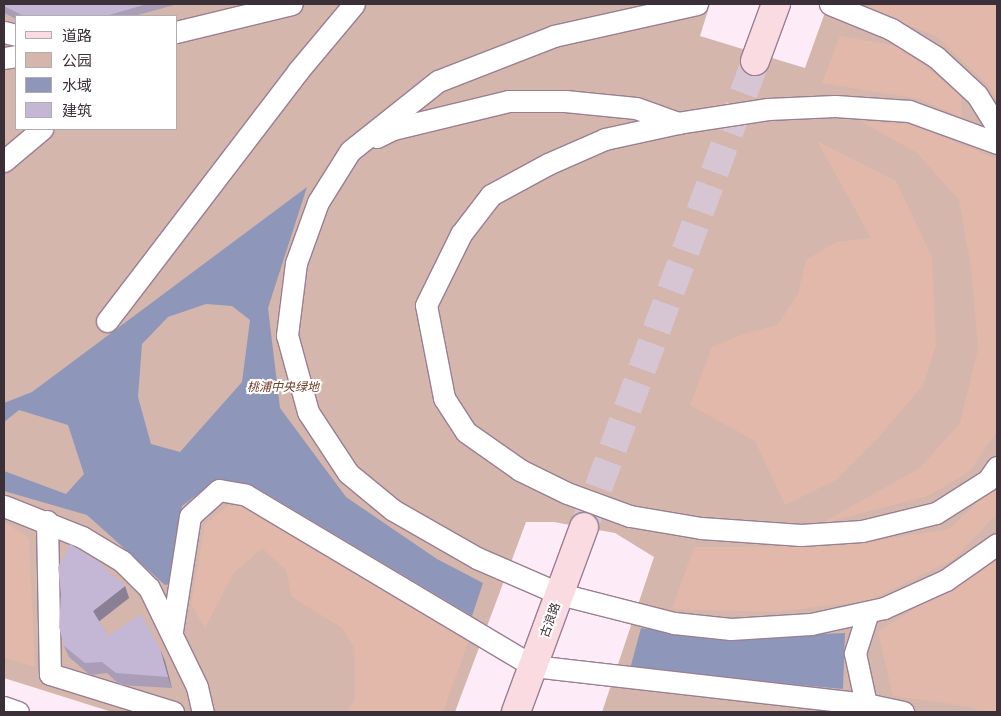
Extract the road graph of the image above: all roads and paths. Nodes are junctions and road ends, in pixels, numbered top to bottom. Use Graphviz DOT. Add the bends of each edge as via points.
graph roads {
  1 [pos="292,4"];
  2 [pos="354,4"];
  3 [pos="696,4"];
  4 [pos="776,4"];
  5 [pos="836,5"];
  6 [pos="210,25"];
  7 [pos="178,32"];
  8 [pos="178,43"];
  9 [pos="755,61"];
  10 [pos="678,123"];
  11 [pos="997,126"];
  12 [pos="41,130"];
  13 [pos="997,143"];
  14 [pos="350,150"];
  15 [pos="4,161"];
  16 [pos="107,321"];
  17 [pos="997,467"];
  18 [pos="4,506"];
  19 [pos="47,521"];
  20 [pos="584,527"];
  21 [pos="997,544"];
  22 [pos="560,594"];
  23 [pos="868,612"];
  24 [pos="172,631"];
  25 [pos="533,666"];
  26 [pos="866,704"];
  27 [pos="4,708"];
  28 [pos="18,712"];
  29 [pos="173,712"];
  30 [pos="202,712"];
  31 [pos="516,712"];
  32 [pos="903,712"];
  1 -- 6 [label="street"];
  2 -- 16 [label="street" via="298,70"];
  3 -- 14 [label="street" via="554,36 438,81"];
  4 -- 9 [label="main road"];
  5 -- 11 [label="street" via="891,29 936,57 977,95"];
  6 -- 7 [label="street"];
  6 -- 8 [label="street"];
  10 -- 13 [label="street" via="768,108 835,106 909,111"];
  10 -- 14 [label="street" via="636,108 565,101 509,101 393,129"];
  10 -- 17 [label="street" via="605,139 548,164 490,195 461,234 426,305 444,398 466,432 520,470 567,493 630,516 710,529 801,535 862,531 936,513 988,480"];
  12 -- 15 [label="street"];
  14 -- 22 [label="street" via="318,202 296,263 287,335 308,412 348,473 393,510 477,558"];
  18 -- 19 [label="street"];
  19 -- 24 [label="street" via="122,561 149,588"];
  19 -- 29 [label="street" via="50,674"];
  20 -- 22 [label="main road, 古浪路"];
  21 -- 23 [label="street" via="946,580"];
  22 -- 23 [label="street" via="674,623 731,629 811,624"];
  22 -- 25 [label="main road, 古浪路"];
  23 -- 26 [label="street" via="855,653"];
  24 -- 25 [label="street" via="190,516 219,490 246,495"];
  24 -- 30 [label="street" via="197,687"];
  25 -- 26 [label="street"];
  25 -- 31 [label="main road, 古浪路"];
  26 -- 32 [label="street"];
  27 -- 28 [label="street"];
}
